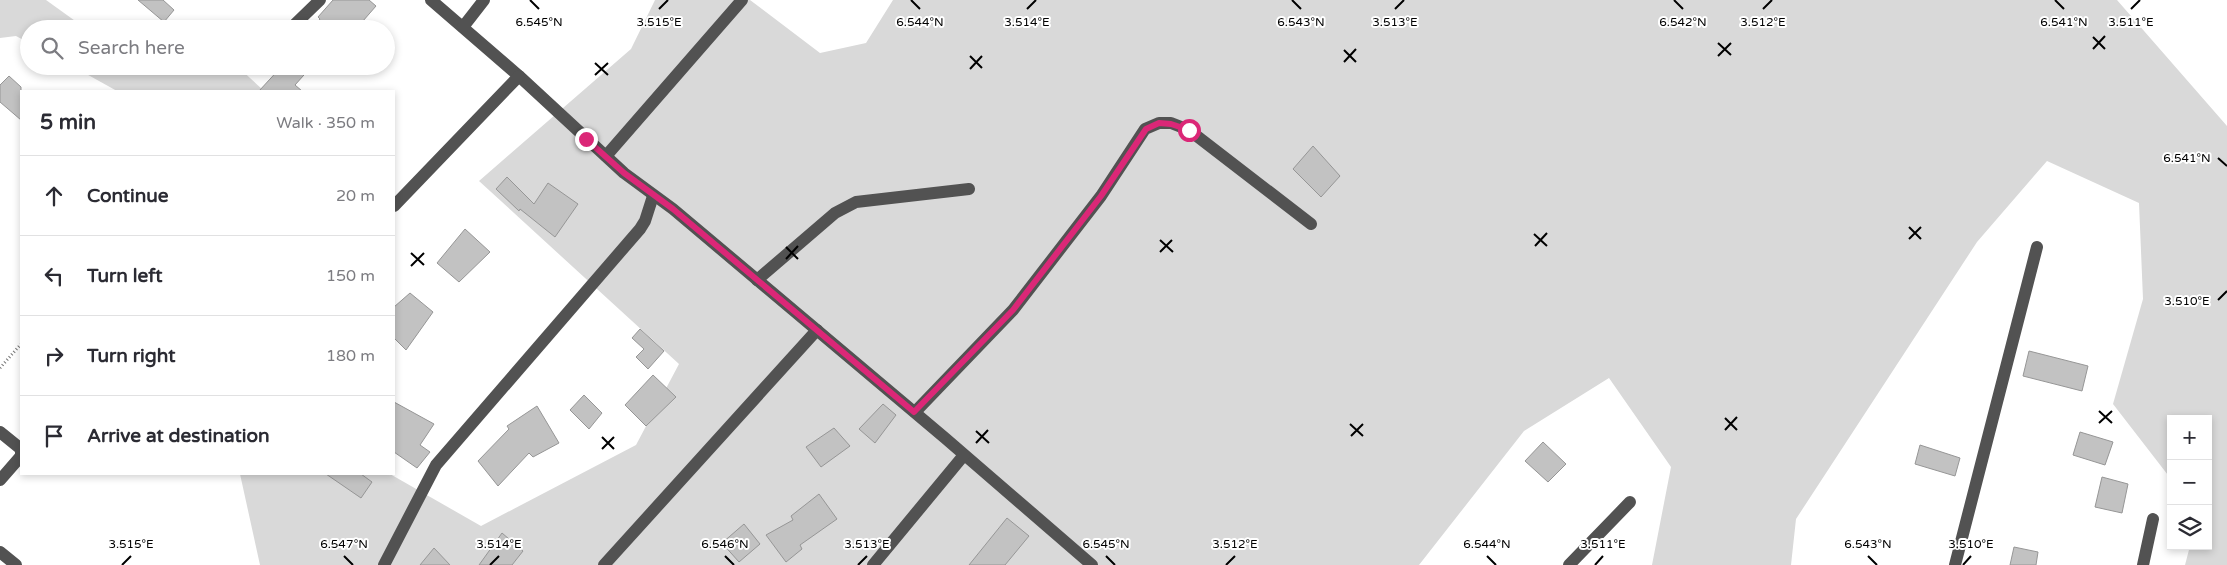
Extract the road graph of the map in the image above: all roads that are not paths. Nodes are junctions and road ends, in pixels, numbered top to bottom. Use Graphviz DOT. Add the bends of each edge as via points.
graph roads {
  1 [pos="320,0"];
  2 [pos="431,0"];
  3 [pos="484,0"];
  4 [pos="742,0"];
  5 [pos="299,20"];
  6 [pos="463,27"];
  7 [pos="519,76"];
  8 [pos="606,156"];
  9 [pos="969,189"];
  10 [pos="654,196"];
  11 [pos="395,205"];
  12 [pos="1311,224"];
  13 [pos="2037,247"];
  14 [pos="757,280"];
  15 [pos="817,330"];
  16 [pos="914,412"];
  17 [pos="0,432"];
  18 [pos="20,449"];
  19 [pos="964,455"];
  20 [pos="20,457"];
  21 [pos="0,480"];
  22 [pos="1630,502"];
  23 [pos="2154,519"];
  24 [pos="0,552"];
  25 [pos="16,565"];
  26 [pos="384,565"];
  27 [pos="604,565"];
  28 [pos="874,565"];
  29 [pos="1092,565"];
  30 [pos="1569,565"];
  31 [pos="1955,565"];
  32 [pos="2143,565"];
  1 -- 5 [label="street"];
  2 -- 6 [label="street"];
  3 -- 6 [label="street"];
  4 -- 8 [label="street"];
  6 -- 7 [label="street"];
  7 -- 8 [label="street"];
  7 -- 11 [label="street"];
  8 -- 10 [label="street"];
  9 -- 14 [label="street" via="856,202 835,213"];
  10 -- 14 [label="street"];
  10 -- 26 [label="street" via="640,229 436,465"];
  12 -- 16 [label="street" via="1189,130 1165,123 1146,129 1101,196 1013,310"];
  13 -- 31 [label="street"];
  14 -- 15 [label="street"];
  15 -- 16 [label="street"];
  15 -- 27 [label="street"];
  16 -- 19 [label="street"];
  17 -- 18 [label="street"];
  19 -- 28 [label="street"];
  19 -- 29 [label="street"];
  20 -- 21 [label="street"];
  22 -- 30 [label="street"];
  23 -- 32 [label="street"];
  24 -- 25 [label="street"];
}
